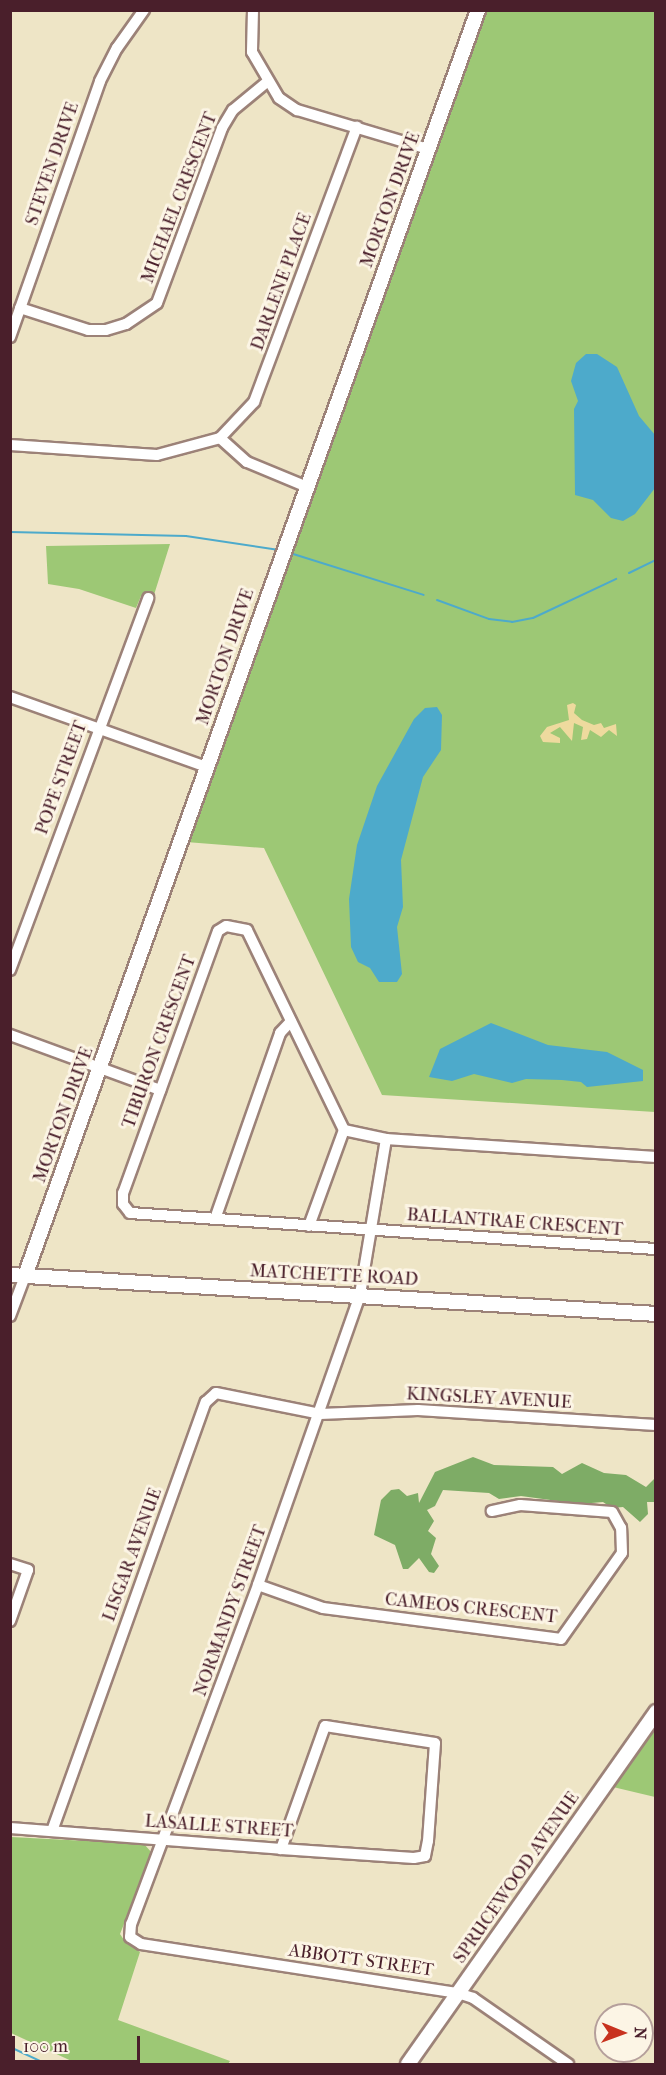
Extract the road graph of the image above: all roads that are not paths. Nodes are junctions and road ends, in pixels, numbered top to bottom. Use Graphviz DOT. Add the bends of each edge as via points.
graph roads {
  1 [pos="144,10"];
  2 [pos="253,10"];
  3 [pos="478,10"];
  4 [pos="267,82"];
  5 [pos="357,127"];
  6 [pos="428,149"];
  7 [pos="20,308"];
  8 [pos="10,337"];
  9 [pos="220,438"];
  10 [pos="10,446"];
  11 [pos="307,487"];
  12 [pos="148,598"];
  13 [pos="10,697"];
  14 [pos="98,728"];
  15 [pos="207,767"];
  16 [pos="10,970"];
  17 [pos="291,1021"];
  18 [pos="10,1035"];
  19 [pos="100,1067"];
  20 [pos="160,1090"];
  21 [pos="344,1130"];
  22 [pos="386,1139"];
  23 [pos="656,1157"];
  24 [pos="215,1219"];
  25 [pos="309,1226"];
  26 [pos="373,1231"];
  27 [pos="656,1249"];
  28 [pos="10,1275"];
  29 [pos="25,1276"];
  30 [pos="360,1295"];
  31 [pos="656,1314"];
  32 [pos="10,1316"];
  33 [pos="320,1414"];
  34 [pos="656,1425"];
  35 [pos="492,1511"];
  36 [pos="10,1564"];
  37 [pos="258,1585"];
  38 [pos="10,1621"];
  39 [pos="656,1712"];
  40 [pos="10,1828"];
  41 [pos="52,1831"];
  42 [pos="164,1840"];
  43 [pos="281,1849"];
  44 [pos="130,1937"];
  45 [pos="458,1993"];
  46 [pos="408,2064"];
  47 [pos="568,2064"];
  1 -- 7 [label="street, STEVEN DRIVE" via="123,38 100,81"];
  2 -- 4 [label="street" via="252,52"];
  3 -- 6 [label="street, MORTON DRIVE"];
  4 -- 5 [label="street" via="279,98 297,110"];
  4 -- 7 [label="street, MICHAEL CRESCENT" via="233,110 222,128 157,303 126,324 106,330 88,330"];
  5 -- 6 [label="street"];
  5 -- 9 [label="street, DARLENE PLACE" via="254,402"];
  6 -- 11 [label="street, MORTON DRIVE"];
  7 -- 8 [label="street, STEVEN DRIVE"];
  9 -- 10 [label="street" via="157,455"];
  9 -- 11 [label="street" via="247,462"];
  11 -- 15 [label="street, MORTON DRIVE"];
  12 -- 14 [label="street, POPE STREET"];
  13 -- 14 [label="street"];
  14 -- 15 [label="street"];
  14 -- 16 [label="street, POPE STREET"];
  15 -- 19 [label="street, MORTON DRIVE"];
  17 -- 20 [label="street, TIBURON CRESCENT" via="247,930 226,926 218,931"];
  17 -- 21 [label="street, TIBURON CRESCENT"];
  17 -- 24 [label="street" via="280,1033"];
  18 -- 19 [label="street"];
  19 -- 20 [label="street"];
  19 -- 29 [label="street, MORTON DRIVE"];
  20 -- 24 [label="street, TIBURON CRESCENT" via="123,1193 123,1204 130,1213"];
  21 -- 22 [label="street"];
  21 -- 25 [label="street"];
  22 -- 23 [label="street"];
  22 -- 26 [label="street, NORMANDY STREET"];
  24 -- 25 [label="street, TIBURON CRESCENT"];
  25 -- 26 [label="street, TIBURON CRESCENT"];
  26 -- 27 [label="street, BALLANTRAE CRESCENT"];
  26 -- 30 [label="street, NORMANDY STREET"];
  28 -- 29 [label="street, MATCHETTE ROAD"];
  29 -- 30 [label="street, MATCHETTE ROAD"];
  29 -- 32 [label="street, MORTON DRIVE"];
  30 -- 31 [label="street, MATCHETTE ROAD"];
  30 -- 33 [label="street, NORMANDY STREET"];
  33 -- 34 [label="street, KINGSLEY AVENUE" via="418,1410"];
  33 -- 37 [label="street, NORMANDY STREET"];
  33 -- 41 [label="street, LISGAR AVENUE" via="216,1394 206,1402"];
  35 -- 37 [label="street, CAMEOS CRESCENT" via="520,1506 612,1512 621,1528 622,1553 561,1639 323,1608"];
  36 -- 38 [label="street" via="28,1570"];
  37 -- 42 [label="street, NORMANDY STREET"];
  39 -- 45 [label="street, SPRUCEWOOD AVENUE"];
  40 -- 41 [label="street, LASALLE STREET"];
  41 -- 42 [label="street, LASALLE STREET"];
  42 -- 43 [label="street, LASALLE STREET"];
  42 -- 44 [label="street, NORMANDY STREET" via="131,1924"];
  43 -- 43 [label="street, LASALLE STREET" via="425,1856 435,1743 325,1726"];
  44 -- 45 [label="street, ABBOTT STREET" via="141,1944"];
  45 -- 46 [label="street, SPRUCEWOOD AVENUE"];
  45 -- 47 [label="street, ABBOTT STREET" via="473,1998"];
}
